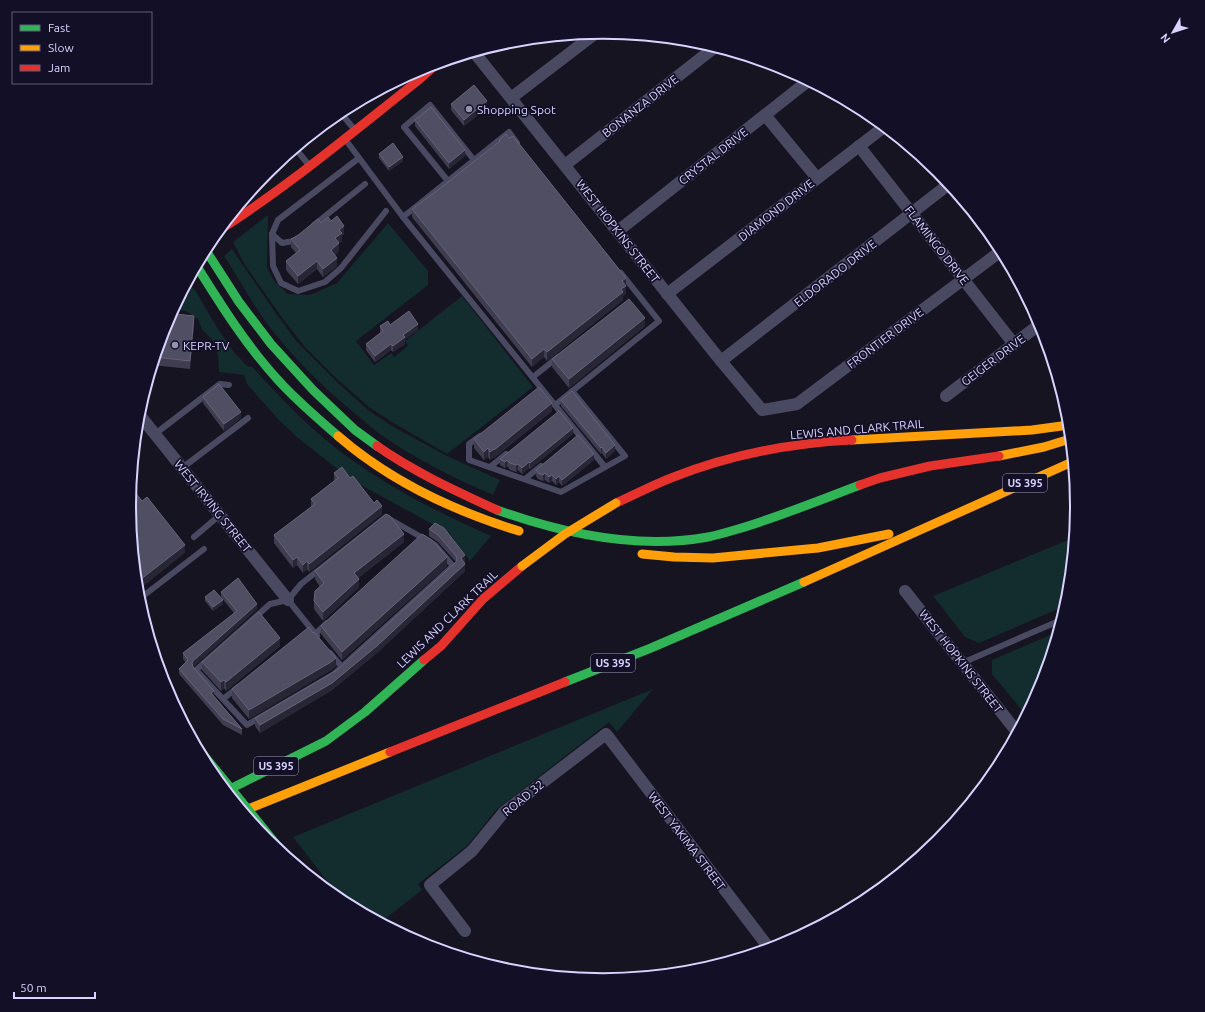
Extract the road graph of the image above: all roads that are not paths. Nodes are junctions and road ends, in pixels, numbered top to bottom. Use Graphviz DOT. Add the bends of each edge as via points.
graph roads {
  1 [pos="588,39"];
  2 [pos="710,52"];
  3 [pos="477,56"];
  4 [pos="416,78"];
  5 [pos="803,85"];
  6 [pos="511,98"];
  7 [pos="765,115"];
  8 [pos="344,117"];
  9 [pos="355,130"];
  10 [pos="879,131"];
  11 [pos="344,138"];
  12 [pos="859,146"];
  13 [pos="524,151"];
  14 [pos="298,152"];
  15 [pos="359,158"];
  16 [pos="474,160"];
  17 [pos="565,165"];
  18 [pos="309,166"];
  19 [pos="817,178"];
  20 [pos="448,181"];
  21 [pos="365,184"];
  22 [pos="944,188"];
  23 [pos="386,211"];
  24 [pos="912,214"];
  25 [pos="403,217"];
  26 [pos="232,222"];
  27 [pos="312,227"];
  28 [pos="618,231"];
  29 [pos="306,232"];
  30 [pos="272,234"];
  31 [pos="209,255"];
  32 [pos="996,255"];
  33 [pos="618,269"];
  34 [pos="199,270"];
  35 [pos="963,279"];
  36 [pos="638,294"];
  37 [pos="667,294"];
  38 [pos="631,299"];
  39 [pos="1034,328"];
  40 [pos="1014,344"];
  41 [pos="564,353"];
  42 [pos="721,361"];
  43 [pos="533,377"];
  44 [pos="229,385"];
  45 [pos="541,387"];
  46 [pos="572,391"];
  47 [pos="535,392"];
  48 [pos="946,396"];
  49 [pos="555,405"];
  50 [pos="762,410"];
  51 [pos="560,411"];
  52 [pos="554,416"];
  53 [pos="248,418"];
  54 [pos="143,419"];
  55 [pos="1063,426"];
  56 [pos="487,430"];
  57 [pos="155,434"];
  58 [pos="579,435"];
  59 [pos="573,440"];
  60 [pos="1065,440"];
  61 [pos="513,448"];
  62 [pos="549,460"];
  63 [pos="1068,464"];
  64 [pos="490,467"];
  65 [pos="605,467"];
  66 [pos="182,468"];
  67 [pos="525,479"];
  68 [pos="978,505"];
  69 [pos="220,515"];
  70 [pos="528,534"];
  71 [pos="420,536"];
  72 [pos="194,537"];
  73 [pos="542,537"];
  74 [pos="414,542"];
  75 [pos="571,542"];
  76 [pos="204,549"];
  77 [pos="635,553"];
  78 [pos="905,591"];
  79 [pos="144,596"];
  80 [pos="288,600"];
  81 [pos="332,617"];
  82 [pos="1055,623"];
  83 [pos="310,628"];
  84 [pos="304,633"];
  85 [pos="315,634"];
  86 [pos="319,639"];
  87 [pos="328,650"];
  88 [pos="962,663"];
  89 [pos="342,666"];
  90 [pos="240,685"];
  91 [pos="223,699"];
  92 [pos="364,712"];
  93 [pos="337,721"];
  94 [pos="1013,728"];
  95 [pos="606,734"];
  96 [pos="232,775"];
  97 [pos="224,779"];
  98 [pos="231,789"];
  99 [pos="237,796"];
  100 [pos="247,809"];
  101 [pos="253,816"];
  102 [pos="465,931"];
  103 [pos="765,943"];
  1 -- 6 [label="street"];
  2 -- 17 [label="street, BONANZA DRIVE"];
  3 -- 6 [label="street, WEST HOPKINS STREET"];
  4 -- 9 [label="main road"];
  5 -- 7 [label="street, CRYSTAL DRIVE"];
  6 -- 17 [label="street, WEST HOPKINS STREET"];
  7 -- 19 [label="street"];
  7 -- 28 [label="street, CRYSTAL DRIVE"];
  8 -- 9 [label="lane"];
  9 -- 11 [label="main road"];
  10 -- 12 [label="street, DIAMOND DRIVE"];
  11 -- 15 [label="lane"];
  11 -- 18 [label="main road"];
  12 -- 19 [label="street, DIAMOND DRIVE"];
  12 -- 24 [label="street, FLAMINGO DRIVE"];
  13 -- 16 [label="lane" via="509,132"];
  14 -- 18 [label="lane"];
  15 -- 25 [label="lane"];
  15 -- 30 [label="lane" via="278,220"];
  16 -- 20 [label="lane"];
  16 -- 20 [label="lane" via="430,105 404,127"];
  17 -- 28 [label="street, WEST HOPKINS STREET"];
  18 -- 26 [label="main road"];
  19 -- 37 [label="street, DIAMOND DRIVE"];
  20 -- 25 [label="lane"];
  21 -- 27 [label="lane"];
  22 -- 24 [label="street, ELDORADO DRIVE"];
  23 -- 30 [label="lane" via="341,268 325,282 298,291 281,284 273,266"];
  24 -- 35 [label="street, FLAMINGO DRIVE"];
  24 -- 42 [label="street, ELDORADO DRIVE"];
  25 -- 43 [label="lane"];
  28 -- 37 [label="street, WEST HOPKINS STREET"];
  29 -- 30 [label="lane" via="294,241 282,243"];
  31 -- 60 [label="main road" via="235,296 271,344 313,390 355,430 397,460 449,488 498,510 550,526 612,539 644,542 709,537 758,524 880,478 930,466 1044,447"];
  32 -- 35 [label="street, FRONTIER DRIVE"];
  33 -- 36 [label="lane"];
  34 -- 70 [label="main road" via="234,323 272,373 300,403 345,442 388,472 442,503 491,523"];
  35 -- 40 [label="street, FLAMINGO DRIVE"];
  35 -- 50 [label="street, FRONTIER DRIVE" via="797,404"];
  36 -- 38 [label="lane"];
  36 -- 46 [label="lane" via="659,321"];
  37 -- 42 [label="street, WEST HOPKINS STREET"];
  39 -- 40 [label="street, GEIGER DRIVE"];
  40 -- 48 [label="street, GEIGER DRIVE"];
  41 -- 43 [label="lane"];
  42 -- 50 [label="street, WEST HOPKINS STREET"];
  43 -- 45 [label="lane"];
  44 -- 57 [label="lane" via="220,384"];
  45 -- 47 [label="lane"];
  45 -- 49 [label="lane"];
  46 -- 49 [label="lane"];
  46 -- 65 [label="lane" via="625,456"];
  49 -- 51 [label="lane"];
  51 -- 52 [label="lane"];
  51 -- 58 [label="lane"];
  53 -- 66 [label="lane"];
  54 -- 57 [label="street, WEST IRVING STREET"];
  55 -- 92 [label="main road, LEWIS AND CLARK TRAIL / US 395, bridge" via="1032,430 828,441 765,450 664,481 616,503 565,534 522,566 483,599 440,646"];
  56 -- 64 [label="lane" via="470,444 468,460"];
  57 -- 66 [label="street, WEST IRVING STREET"];
  58 -- 59 [label="lane"];
  58 -- 65 [label="lane"];
  61 -- 64 [label="lane"];
  62 -- 67 [label="lane"];
  63 -- 68 [label="main road, US 395"];
  64 -- 67 [label="lane"];
  65 -- 67 [label="lane" via="562,492"];
  66 -- 69 [label="street, WEST IRVING STREET"];
  68 -- 77 [label="main road" via="886,535 818,548 713,558"];
  68 -- 100 [label="main road, US 395" via="651,648"];
  69 -- 72 [label="lane"];
  69 -- 80 [label="street, WEST IRVING STREET"];
  71 -- 74 [label="lane"];
  71 -- 80 [label="lane" via="386,517 301,584"];
  71 -- 89 [label="lane" via="435,545 453,566"];
  73 -- 75 [label="main road"];
  76 -- 79 [label="lane"];
  78 -- 88 [label="street, WEST HOPKINS STREET"];
  80 -- 83 [label="lane"];
  80 -- 91 [label="lane" via="270,604 196,670"];
  81 -- 85 [label="lane"];
  82 -- 88 [label="lane"];
  83 -- 84 [label="lane"];
  83 -- 85 [label="lane"];
  85 -- 86 [label="lane"];
  87 -- 89 [label="lane"];
  88 -- 94 [label="street, WEST HOPKINS STREET"];
  89 -- 91 [label="lane" via="334,674 247,725"];
  90 -- 91 [label="lane"];
  92 -- 93 [label="main road"];
  92 -- 98 [label="main road, LEWIS AND CLARK TRAIL / US 395" via="326,741"];
  95 -- 102 [label="street, ROAD 32" via="504,812 472,852 430,885"];
  95 -- 103 [label="street, WEST YAKIMA STREET"];
  96 -- 97 [label="main road"];
  99 -- 101 [label="main road, bridge"];
}
